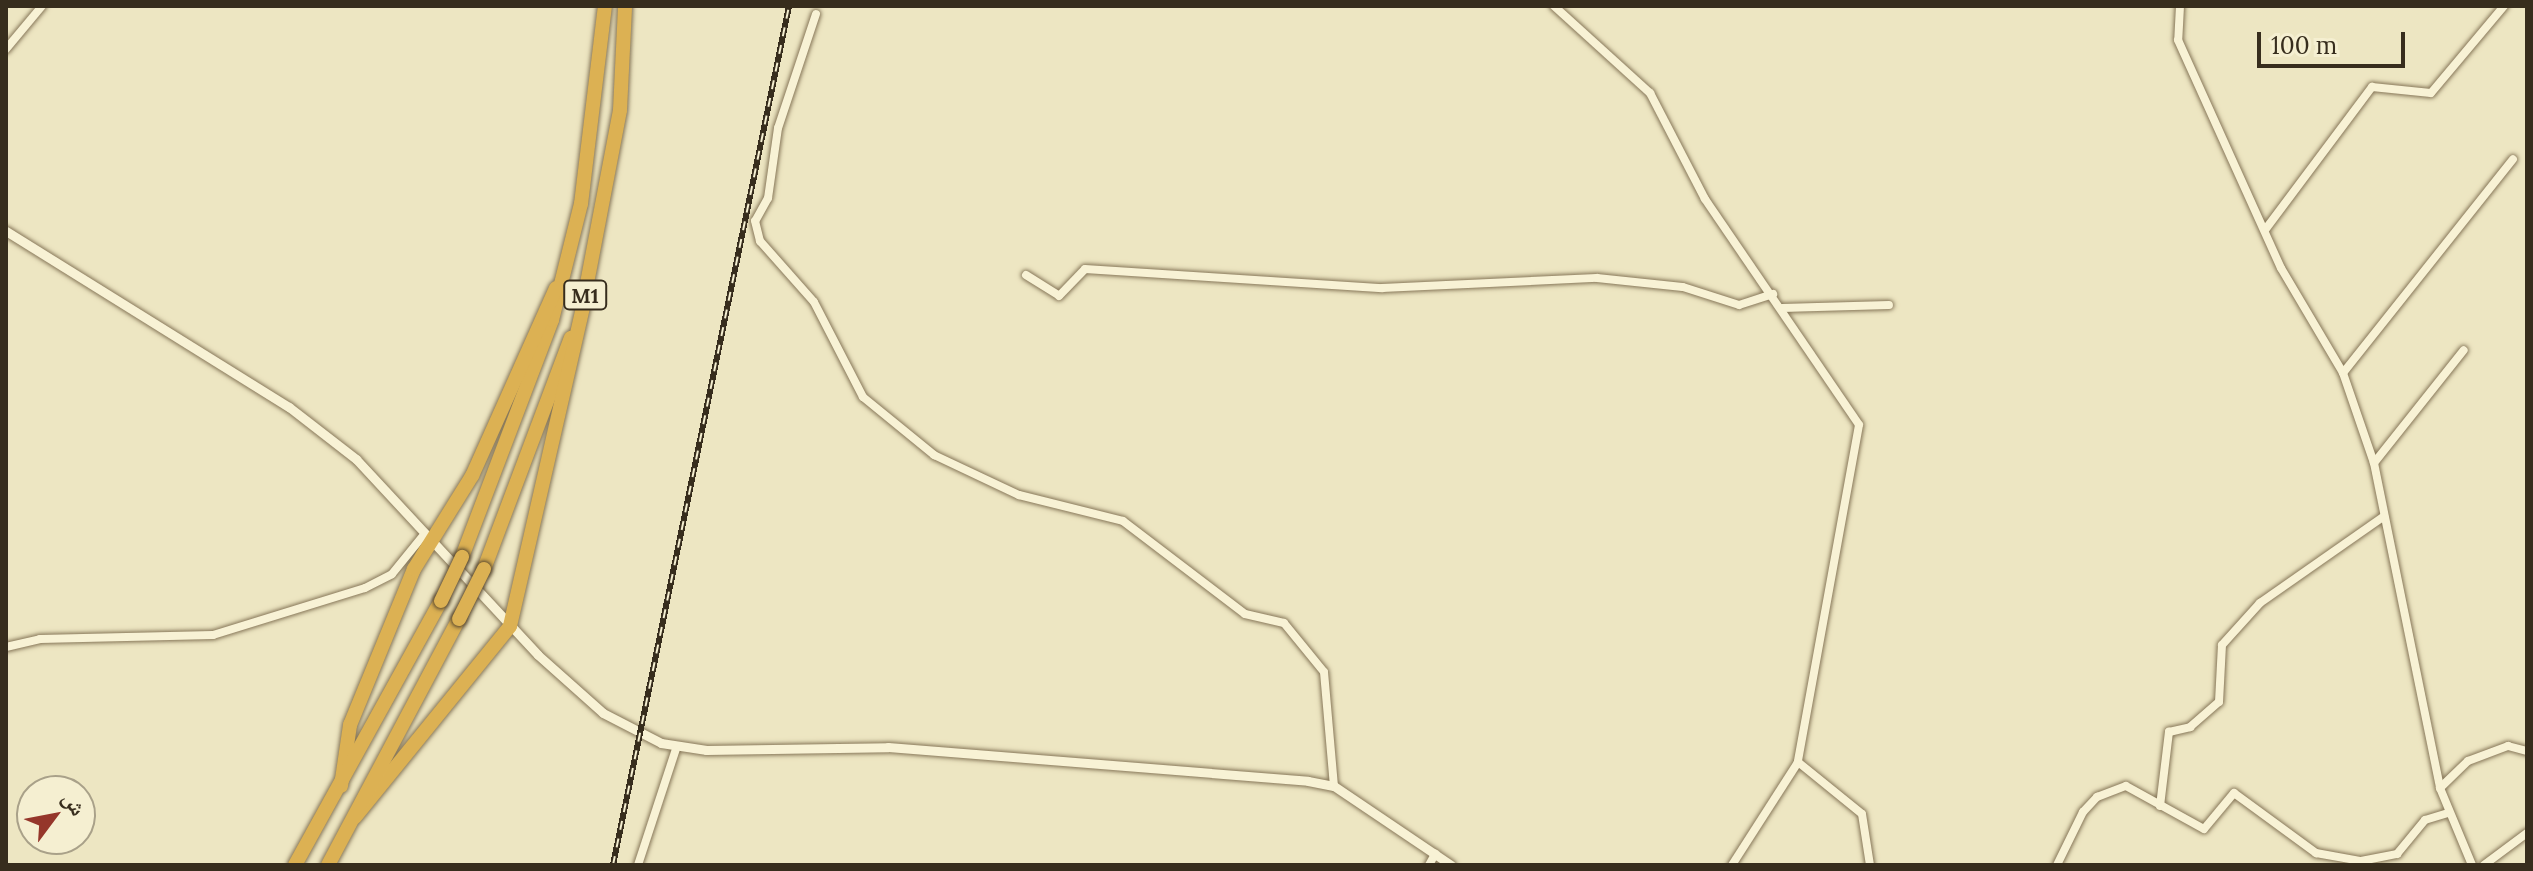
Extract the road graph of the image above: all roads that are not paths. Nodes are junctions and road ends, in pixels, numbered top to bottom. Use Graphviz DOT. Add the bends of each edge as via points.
graph roads {
  1 [pos="42,6"];
  2 [pos="605,6"];
  3 [pos="625,6"];
  4 [pos="1554,6"];
  5 [pos="2180,6"];
  6 [pos="2504,6"];
  7 [pos="816,14"];
  8 [pos="6,49"];
  9 [pos="2513,159"];
  10 [pos="2265,230"];
  11 [pos="6,231"];
  12 [pos="1026,275"];
  13 [pos="561,281"];
  14 [pos="586,294"];
  15 [pos="1773,294"];
  16 [pos="1889,305"];
  17 [pos="1782,308"];
  18 [pos="2464,350"];
  19 [pos="2343,373"];
  20 [pos="2374,463"];
  21 [pos="2383,517"];
  22 [pos="425,540"];
  23 [pos="510,626"];
  24 [pos="6,647"];
  25 [pos="677,746"];
  26 [pos="2527,751"];
  27 [pos="1798,762"];
  28 [pos="341,786"];
  29 [pos="1334,786"];
  30 [pos="2440,788"];
  31 [pos="2160,806"];
  32 [pos="2448,813"];
  33 [pos="355,817"];
  34 [pos="2527,833"];
  35 [pos="1435,854"];
  36 [pos="295,865"];
  37 [pos="328,865"];
  38 [pos="638,865"];
  39 [pos="1429,865"];
  40 [pos="1451,865"];
  41 [pos="1732,865"];
  42 [pos="1870,865"];
  43 [pos="2057,865"];
  44 [pos="2472,865"];
  45 [pos="2484,865"];
  1 -- 8 [label="street"];
  2 -- 13 [label="highway, M1" via="581,204"];
  3 -- 14 [label="highway, M1" via="620,110"];
  4 -- 15 [label="street" via="1650,93 1705,199"];
  5 -- 10 [label="street" via="2178,40"];
  6 -- 10 [label="street" via="2431,93 2372,87"];
  7 -- 29 [label="street" via="778,128 768,198 755,221 760,241 814,302 863,397 934,455 1019,495 1123,521 1245,614 1284,623 1324,672"];
  9 -- 19 [label="street"];
  10 -- 19 [label="street"];
  11 -- 22 [label="street" via="289,407 356,459"];
  12 -- 15 [label="street" via="1059,296 1085,269 1382,288 1597,278 1683,287 1739,305"];
  13 -- 22 [label="highway" via="540,312 472,476"];
  13 -- 28 [label="highway, M1, bridge" via="509,444 462,557"];
  14 -- 23 [label="highway"];
  14 -- 33 [label="highway, M1, bridge" via="484,569"];
  15 -- 17 [label="street"];
  16 -- 17 [label="street"];
  17 -- 27 [label="street" via="1859,425"];
  18 -- 20 [label="street"];
  19 -- 20 [label="street"];
  20 -- 21 [label="street"];
  21 -- 30 [label="street"];
  21 -- 31 [label="street" via="2260,603 2222,645 2219,702 2190,727 2169,732"];
  22 -- 23 [label="street"];
  22 -- 24 [label="street" via="392,574 365,588 213,635 40,639"];
  22 -- 28 [label="highway" via="350,725"];
  23 -- 25 [label="street" via="603,713"];
  23 -- 33 [label="highway"];
  25 -- 29 [label="street" via="888,747"];
  25 -- 38 [label="street"];
  26 -- 30 [label="street" via="2508,746 2468,761"];
  27 -- 41 [label="street"];
  27 -- 42 [label="street" via="1862,814"];
  28 -- 36 [label="highway, M1"];
  29 -- 35 [label="street"];
  30 -- 32 [label="street"];
  31 -- 32 [label="street" via="2204,829 2234,793 2316,853 2361,861 2397,854 2425,820"];
  31 -- 43 [label="street" via="2126,786 2097,797"];
  32 -- 44 [label="street"];
  33 -- 37 [label="highway, M1"];
  34 -- 45 [label="street"];
  35 -- 39 [label="street"];
  35 -- 40 [label="street"];
}
